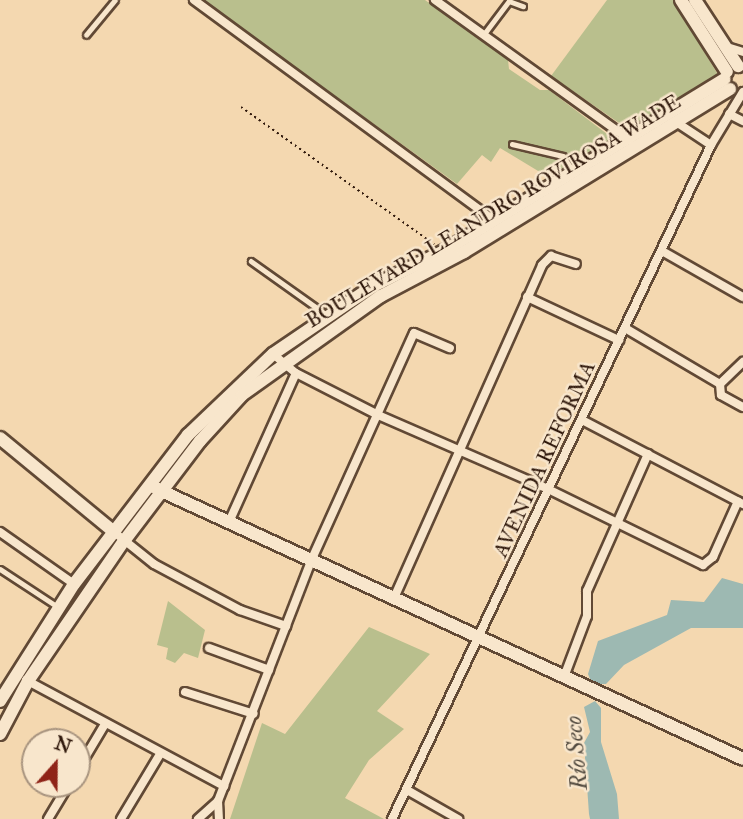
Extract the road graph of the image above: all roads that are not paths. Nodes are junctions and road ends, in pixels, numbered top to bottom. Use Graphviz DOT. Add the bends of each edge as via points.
graph roads {
  1 [pos="115,0"];
  2 [pos="194,0"];
  3 [pos="435,0"];
  4 [pos="681,0"];
  5 [pos="695,0"];
  6 [pos="523,6"];
  7 [pos="86,35"];
  8 [pos="484,35"];
  9 [pos="743,43"];
  10 [pos="729,48"];
  11 [pos="743,52"];
  12 [pos="736,79"];
  13 [pos="729,114"];
  14 [pos="743,121"];
  15 [pos="676,122"];
  16 [pos="633,142"];
  17 [pos="512,144"];
  18 [pos="711,145"];
  19 [pos="577,177"];
  20 [pos="493,220"];
  21 [pos="662,251"];
  22 [pos="251,261"];
  23 [pos="576,264"];
  24 [pos="377,291"];
  25 [pos="527,297"];
  26 [pos="743,298"];
  27 [pos="327,315"];
  28 [pos="625,328"];
  29 [pos="619,340"];
  30 [pos="450,348"];
  31 [pos="273,354"];
  32 [pos="743,362"];
  33 [pos="282,364"];
  34 [pos="296,373"];
  35 [pos="720,384"];
  36 [pos="743,407"];
  37 [pos="378,415"];
  38 [pos="582,420"];
  39 [pos="0,438"];
  40 [pos="459,450"];
  41 [pos="648,454"];
  42 [pos="155,488"];
  43 [pos="548,489"];
  44 [pos="740,502"];
  45 [pos="229,523"];
  46 [pos="618,525"];
  47 [pos="0,532"];
  48 [pos="114,532"];
  49 [pos="124,541"];
  50 [pos="311,561"];
  51 [pos="0,569"];
  52 [pos="74,584"];
  53 [pos="394,598"];
  54 [pos="59,608"];
  55 [pos="286,626"];
  56 [pos="479,638"];
  57 [pos="209,648"];
  58 [pos="269,670"];
  59 [pos="16,674"];
  60 [pos="564,677"];
  61 [pos="28,681"];
  62 [pos="185,692"];
  63 [pos="0,702"];
  64 [pos="254,714"];
  65 [pos="105,724"];
  66 [pos="0,734"];
  67 [pos="91,748"];
  68 [pos="160,754"];
  69 [pos="743,759"];
  70 [pos="224,786"];
  71 [pos="407,790"];
  72 [pos="61,798"];
  73 [pos="218,801"];
  74 [pos="48,819"];
  75 [pos="121,819"];
  76 [pos="198,819"];
  77 [pos="219,819"];
  78 [pos="393,819"];
  79 [pos="458,819"];
  1 -- 7 [label="lane"];
  2 -- 20 [label="street"];
  3 -- 8 [label="street"];
  4 -- 12 [label="main road"];
  5 -- 10 [label="main road"];
  6 -- 8 [label="lane" via="509,1"];
  8 -- 16 [label="street"];
  9 -- 10 [label="street"];
  10 -- 11 [label="street"];
  10 -- 12 [label="main road"];
  12 -- 13 [label="street, AVENIDA REFORMA"];
  12 -- 15 [label="main road, BOULEVARD LEANDRO ROVIROSA WADE"];
  12 -- 16 [label="main road, BOULEVARD LEANDRO ROVIROSA WADE"];
  13 -- 14 [label="street"];
  13 -- 18 [label="street, AVENIDA REFORMA"];
  15 -- 16 [label="main road, BOULEVARD LEANDRO ROVIROSA WADE"];
  15 -- 18 [label="street"];
  16 -- 19 [label="main road, BOULEVARD LEANDRO ROVIROSA WADE"];
  17 -- 19 [label="lane" via="563,156"];
  18 -- 21 [label="street, AVENIDA REFORMA"];
  19 -- 20 [label="main road, BOULEVARD LEANDRO ROVIROSA WADE"];
  19 -- 24 [label="main road, BOULEVARD LEANDRO ROVIROSA WADE" via="464,252"];
  20 -- 24 [label="main road, BOULEVARD LEANDRO ROVIROSA WADE"];
  21 -- 26 [label="street"];
  21 -- 28 [label="street, AVENIDA REFORMA"];
  22 -- 27 [label="lane"];
  23 -- 25 [label="street" via="551,256"];
  24 -- 27 [label="main road, BOULEVARD LEANDRO ROVIROSA WADE"];
  24 -- 33 [label="main road, BOULEVARD LEANDRO ROVIROSA WADE"];
  25 -- 29 [label="street"];
  25 -- 40 [label="street"];
  27 -- 31 [label="main road, BOULEVARD LEANDRO ROVIROSA WADE"];
  28 -- 29 [label="street, AVENIDA REFORMA"];
  28 -- 35 [label="street"];
  29 -- 38 [label="street, AVENIDA REFORMA"];
  30 -- 37 [label="street" via="414,333"];
  31 -- 33 [label="street"];
  31 -- 42 [label="main road, BOULEVARD LEANDRO ROVIROSA WADE" via="188,435"];
  32 -- 35 [label="street"];
  33 -- 34 [label="street"];
  33 -- 42 [label="main road, BOULEVARD LEANDRO ROVIROSA WADE" via="242,395"];
  34 -- 37 [label="street"];
  34 -- 45 [label="street"];
  35 -- 36 [label="street" via="721,395"];
  37 -- 40 [label="street"];
  37 -- 50 [label="street"];
  38 -- 41 [label="street"];
  38 -- 43 [label="street, AVENIDA REFORMA"];
  39 -- 48 [label="main road"];
  40 -- 43 [label="street"];
  40 -- 53 [label="street"];
  41 -- 44 [label="street"];
  41 -- 46 [label="street"];
  42 -- 45 [label="main road"];
  42 -- 48 [label="main road, BOULEVARD LEANDRO ROVIROSA WADE"];
  42 -- 49 [label="main road, BOULEVARD LEANDRO ROVIROSA WADE"];
  43 -- 46 [label="street"];
  43 -- 56 [label="street, AVENIDA REFORMA"];
  44 -- 46 [label="street" via="713,557 703,565"];
  45 -- 50 [label="main road"];
  46 -- 60 [label="street" via="587,591 587,616"];
  47 -- 52 [label="street"];
  48 -- 49 [label="street"];
  48 -- 52 [label="main road, BOULEVARD LEANDRO ROVIROSA WADE"];
  49 -- 55 [label="street" via="153,564 240,610"];
  49 -- 61 [label="main road, BOULEVARD LEANDRO ROVIROSA WADE"];
  50 -- 53 [label="main road"];
  50 -- 55 [label="street"];
  51 -- 54 [label="lane"];
  52 -- 54 [label="main road, BOULEVARD LEANDRO ROVIROSA WADE"];
  53 -- 56 [label="main road"];
  54 -- 59 [label="main road, BOULEVARD LEANDRO ROVIROSA WADE"];
  55 -- 58 [label="street"];
  56 -- 60 [label="main road"];
  56 -- 71 [label="street, AVENIDA REFORMA"];
  57 -- 58 [label="street"];
  58 -- 64 [label="street"];
  59 -- 61 [label="street"];
  59 -- 63 [label="main road, BOULEVARD LEANDRO ROVIROSA WADE"];
  60 -- 69 [label="main road"];
  61 -- 65 [label="street"];
  61 -- 66 [label="main road, BOULEVARD LEANDRO ROVIROSA WADE"];
  62 -- 64 [label="street"];
  64 -- 70 [label="street"];
  65 -- 67 [label="street"];
  65 -- 68 [label="street"];
  68 -- 70 [label="street"];
  68 -- 75 [label="street"];
  70 -- 73 [label="street"];
  71 -- 78 [label="street, AVENIDA REFORMA"];
  71 -- 79 [label="street"];
  72 -- 74 [label="street"];
  73 -- 76 [label="street"];
  73 -- 77 [label="street"];
}
